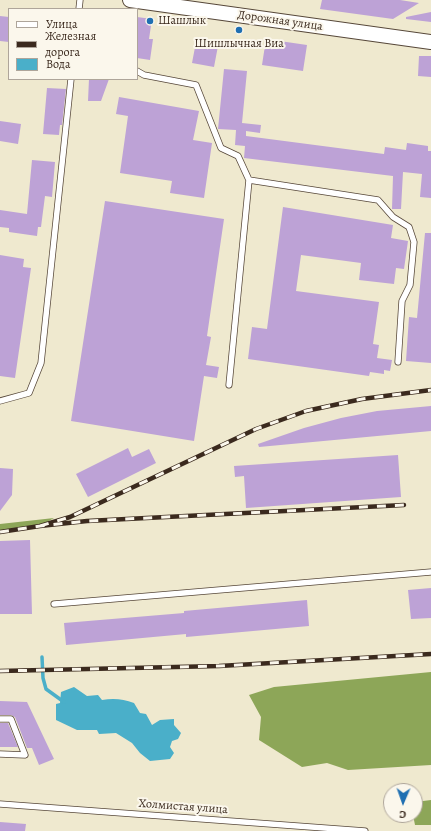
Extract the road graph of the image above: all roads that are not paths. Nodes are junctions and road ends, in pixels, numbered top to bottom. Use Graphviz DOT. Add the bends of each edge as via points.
graph roads {
  1 [pos="130,0"];
  2 [pos="431,42"];
  3 [pos="138,72"];
  4 [pos="71,80"];
  5 [pos="249,180"];
  6 [pos="398,362"];
  7 [pos="229,385"];
  8 [pos="0,401"];
  9 [pos="431,572"];
  10 [pos="54,604"];
  11 [pos="0,719"];
  12 [pos="0,754"];
  13 [pos="0,804"];
  14 [pos="365,831"];
  1 -- 2 [label="street, Дорожная улица"];
  3 -- 5 [label="lane" via="196,85 221,148 238,156"];
  4 -- 8 [label="lane" via="41,363 29,393"];
  5 -- 6 [label="lane" via="378,200 393,217 409,228 414,242 410,285 402,301"];
  5 -- 7 [label="lane"];
  9 -- 10 [label="lane"];
  11 -- 12 [label="lane" via="11,719 25,755"];
  13 -- 14 [label="lane, Холмистая улица"];
}
